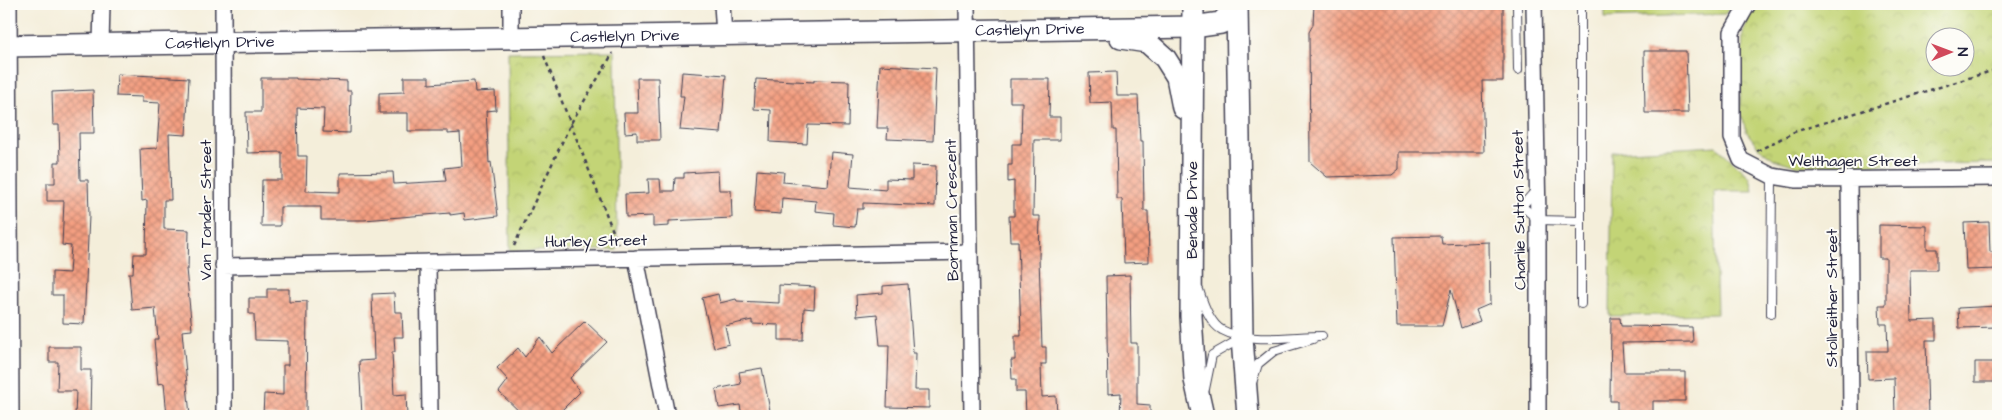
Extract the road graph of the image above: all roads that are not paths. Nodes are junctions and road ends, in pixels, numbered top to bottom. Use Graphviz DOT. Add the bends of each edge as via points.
graph roads {
  1 [pos="9,4"];
  2 [pos="102,4"];
  3 [pos="223,4"];
  4 [pos="511,4"];
  5 [pos="722,4"];
  6 [pos="967,4"];
  7 [pos="1193,4"];
  8 [pos="1517,4"];
  9 [pos="1534,4"];
  10 [pos="1581,4"];
  11 [pos="1748,4"];
  12 [pos="1236,5"];
  13 [pos="1193,28"];
  14 [pos="1066,30"];
  15 [pos="967,32"];
  16 [pos="724,36"];
  17 [pos="511,39"];
  18 [pos="222,43"];
  19 [pos="101,45"];
  20 [pos="7,46"];
  21 [pos="1518,70"];
  22 [pos="1192,160"];
  23 [pos="1772,176"];
  24 [pos="1998,178"];
  25 [pos="1849,179"];
  26 [pos="1192,213"];
  27 [pos="1538,220"];
  28 [pos="1581,222"];
  29 [pos="970,252"];
  30 [pos="630,258"];
  31 [pos="7,260"];
  32 [pos="428,262"];
  33 [pos="223,266"];
  34 [pos="1581,304"];
  35 [pos="1771,314"];
  36 [pos="1242,338"];
  37 [pos="1247,410"];
  38 [pos="10,416"];
  39 [pos="224,416"];
  40 [pos="430,416"];
  41 [pos="667,416"];
  42 [pos="972,416"];
  43 [pos="1203,416"];
  44 [pos="1208,416"];
  45 [pos="1538,416"];
  46 [pos="1850,416"];
  1 -- 20 [label="street"];
  2 -- 19 [label="street"];
  3 -- 18 [label="street, Van Tonder Street"];
  4 -- 17 [label="street"];
  5 -- 16 [label="street"];
  6 -- 15 [label="street, Bornman Crescent"];
  7 -- 13 [label="street, Benade Drive"];
  8 -- 21 [label="lane"];
  9 -- 27 [label="street, Charlie Sutton Street"];
  10 -- 28 [label="lane"];
  11 -- 23 [label="street, Welthagen Street" via="1732,32 1732,138 1741,160"];
  12 -- 13 [label="street, Castlelyn Drive" via="1221,22"];
  12 -- 36 [label="street"];
  13 -- 14 [label="street, Castlelyn Drive"];
  13 -- 22 [label="street, Benade Drive"];
  14 -- 15 [label="street, Castlelyn Drive"];
  14 -- 22 [label="street" via="1147,42 1165,58 1177,77"];
  15 -- 16 [label="street, Castlelyn Drive"];
  15 -- 29 [label="street, Bornman Crescent"];
  16 -- 17 [label="street, Castlelyn Drive"];
  17 -- 18 [label="street, Castlelyn Drive"];
  18 -- 19 [label="street, Castlelyn Drive"];
  18 -- 33 [label="street, Van Tonder Street"];
  19 -- 20 [label="street, Castlelyn Drive"];
  20 -- 31 [label="street"];
  22 -- 26 [label="street, Benade Drive"];
  23 -- 25 [label="street, Welthagen Street" via="1797,180"];
  23 -- 35 [label="lane"];
  24 -- 25 [label="street, Welthagen Street"];
  25 -- 46 [label="street, Stollreither Street"];
  26 -- 36 [label="lane" via="1196,274 1204,305 1220,330"];
  26 -- 43 [label="street, Benade Drive" via="1191,316 1195,380"];
  27 -- 28 [label="lane"];
  27 -- 45 [label="street, Charlie Sutton Street"];
  28 -- 34 [label="lane"];
  29 -- 30 [label="street, Hurley Street"];
  29 -- 42 [label="street, Bornman Crescent"];
  30 -- 32 [label="street, Hurley Street"];
  30 -- 41 [label="street"];
  31 -- 38 [label="street"];
  32 -- 33 [label="street, Hurley Street"];
  32 -- 40 [label="street"];
  33 -- 39 [label="street, Van Tonder Street"];
  36 -- 37 [label="street"];
  36 -- 37 [label="lane" via="1322,336 1274,351 1258,364"];
  36 -- 44 [label="lane" via="1212,355 1205,383"];
}
